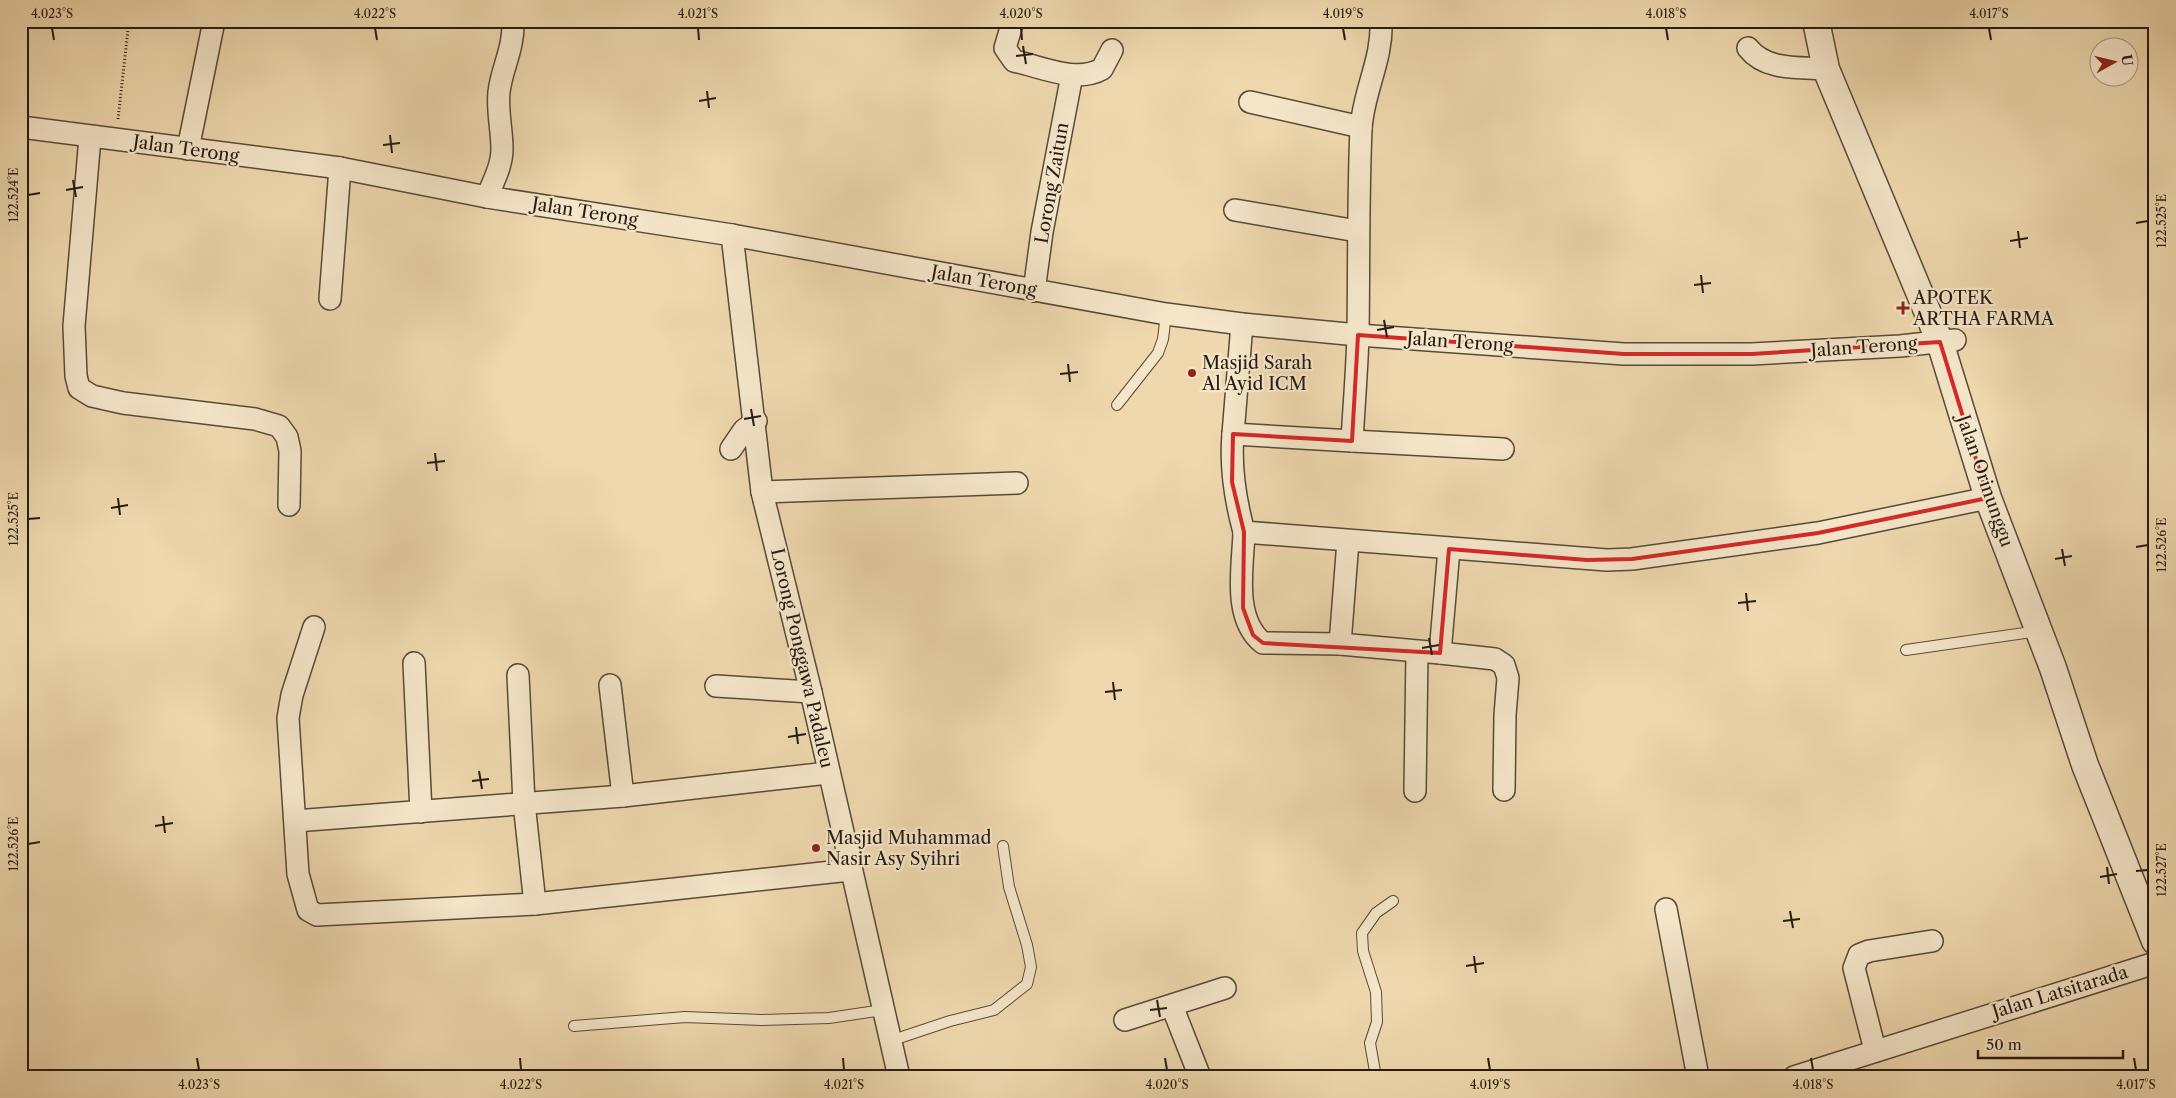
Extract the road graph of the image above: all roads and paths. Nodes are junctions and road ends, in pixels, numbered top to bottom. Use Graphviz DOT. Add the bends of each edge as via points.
graph roads {
  1 [pos="129,21"];
  2 [pos="214,21"];
  3 [pos="513,21"];
  4 [pos="1013,21"];
  5 [pos="1381,21"];
  6 [pos="1816,21"];
  7 [pos="1833,21"];
  8 [pos="1748,48"];
  9 [pos="1112,50"];
  10 [pos="1826,69"];
  11 [pos="1072,75"];
  12 [pos="1250,102"];
  13 [pos="1361,127"];
  14 [pos="21,128"];
  15 [pos="90,137"];
  16 [pos="116,140"];
  17 [pos="188,148"];
  18 [pos="340,168"];
  19 [pos="487,197"];
  20 [pos="1235,210"];
  21 [pos="1357,231"];
  22 [pos="732,235"];
  23 [pos="1034,291"];
  24 [pos="330,298"];
  25 [pos="1166,314"];
  26 [pos="1242,324"];
  27 [pos="1358,335"];
  28 [pos="1947,341"];
  29 [pos="1117,406"];
  30 [pos="756,421"];
  31 [pos="1233,434"];
  32 [pos="1352,440"];
  33 [pos="731,449"];
  34 [pos="1503,449"];
  35 [pos="1017,483"];
  36 [pos="762,492"];
  37 [pos="1988,498"];
  38 [pos="289,505"];
  39 [pos="1244,532"];
  40 [pos="1348,542"];
  41 [pos="1449,549"];
  42 [pos="314,627"];
  43 [pos="2039,631"];
  44 [pos="1340,644"];
  45 [pos="1906,650"];
  46 [pos="1417,652"];
  47 [pos="1440,653"];
  48 [pos="414,663"];
  49 [pos="518,675"];
  50 [pos="2061,680"];
  51 [pos="610,685"];
  52 [pos="716,686"];
  53 [pos="811,692"];
  54 [pos="828,773"];
  55 [pos="1504,790"];
  56 [pos="1415,791"];
  57 [pos="623,796"];
  58 [pos="524,803"];
  59 [pos="421,812"];
  60 [pos="295,820"];
  61 [pos="1003,846"];
  62 [pos="850,870"];
  63 [pos="2155,897"];
  64 [pos="1393,901"];
  65 [pos="535,904"];
  66 [pos="1666,909"];
  67 [pos="1932,941"];
  68 [pos="2155,941"];
  69 [pos="2155,963"];
  70 [pos="1225,988"];
  71 [pos="1172,1006"];
  72 [pos="884,1010"];
  73 [pos="1125,1020"];
  74 [pos="574,1026"];
  75 [pos="890,1041"];
  76 [pos="1874,1050"];
  77 [pos="898,1077"];
  78 [pos="1200,1077"];
  79 [pos="1376,1077"];
  80 [pos="1698,1077"];
  81 [pos="1794,1077"];
  1 -- 16 [label="path"];
  2 -- 17 [label="street"];
  3 -- 19 [label="street" via="510,56 500,83 502,152"];
  4 -- 11 [label="street" via="1005,48 1014,61"];
  5 -- 13 [label="street" via="1378,64 1366,98"];
  6 -- 10 [label="street, Jalan Orinunggu"];
  7 -- 28 [label="street, Jalan Orinunggu" via="1842,64 1887,167"];
  8 -- 10 [label="street" via="1764,62"];
  9 -- 11 [label="street" via="1102,69"];
  10 -- 28 [label="street, Jalan Orinunggu"];
  11 -- 23 [label="street, Lorong Zaitun"];
  12 -- 13 [label="street"];
  13 -- 21 [label="street"];
  14 -- 15 [label="street, Jalan Terong"];
  15 -- 16 [label="street, Jalan Terong"];
  15 -- 38 [label="street" via="74,326 76,376 80,388 92,396 123,403 255,419 279,426 288,437 290,451"];
  16 -- 17 [label="street, Jalan Terong"];
  17 -- 18 [label="street, Jalan Terong"];
  18 -- 19 [label="street, Jalan Terong"];
  18 -- 24 [label="street"];
  19 -- 22 [label="street, Jalan Terong"];
  20 -- 21 [label="street"];
  21 -- 27 [label="street"];
  22 -- 23 [label="street, Jalan Terong"];
  22 -- 30 [label="street, Lorong Ponggawa Padaleu"];
  23 -- 25 [label="street, Jalan Terong"];
  25 -- 26 [label="street, Jalan Terong"];
  25 -- 29 [label="lane" via="1158,353"];
  26 -- 27 [label="street, Jalan Terong"];
  26 -- 31 [label="street"];
  27 -- 28 [label="street, Jalan Terong" via="1624,354 1752,354"];
  27 -- 32 [label="street"];
  28 -- 37 [label="street, Jalan Orinunggu"];
  28 -- 50 [label="street, Jalan Orinunggu"];
  30 -- 33 [label="street" via="744,430"];
  30 -- 36 [label="street, Lorong Ponggawa Padaleu"];
  31 -- 32 [label="street"];
  31 -- 39 [label="street" via="1232,482"];
  32 -- 34 [label="street"];
  35 -- 36 [label="street"];
  36 -- 53 [label="street, Lorong Ponggawa Padaleu"];
  37 -- 41 [label="street" via="1818,534 1632,559 1587,560"];
  37 -- 43 [label="street, Jalan Orinunggu"];
  39 -- 40 [label="street"];
  39 -- 44 [label="street" via="1244,608 1253,635 1263,643 1278,645"];
  40 -- 41 [label="street"];
  40 -- 44 [label="street"];
  41 -- 47 [label="street"];
  42 -- 60 [label="street" via="292,694 288,718"];
  43 -- 45 [label="lane"];
  43 -- 50 [label="street, Jalan Orinunggu"];
  44 -- 46 [label="street"];
  46 -- 47 [label="street"];
  46 -- 56 [label="street"];
  47 -- 55 [label="street" via="1495,659 1504,666 1508,678"];
  48 -- 59 [label="street"];
  49 -- 58 [label="street"];
  50 -- 63 [label="street, Jalan Orinunggu"];
  50 -- 68 [label="street, Jalan Orinunggu" via="2085,765"];
  51 -- 57 [label="street"];
  52 -- 53 [label="street"];
  53 -- 54 [label="street, Lorong Ponggawa Padaleu"];
  54 -- 57 [label="street"];
  54 -- 62 [label="street, Lorong Ponggawa Padaleu"];
  57 -- 58 [label="street"];
  58 -- 59 [label="street"];
  58 -- 65 [label="street"];
  59 -- 60 [label="street"];
  60 -- 65 [label="street" via="298,874 303,897 308,910 317,915"];
  61 -- 75 [label="lane" via="1009,887 1031,967 1027,984 994,1010"];
  62 -- 65 [label="street"];
  62 -- 72 [label="street, Lorong Ponggawa Padaleu"];
  64 -- 79 [label="lane" via="1376,913 1362,933 1363,950 1376,992 1377,1022 1370,1043"];
  66 -- 80 [label="street"];
  67 -- 76 [label="street" via="1869,951 1859,956 1854,968"];
  69 -- 76 [label="street, Jalan Latsitarada"];
  70 -- 71 [label="street"];
  71 -- 73 [label="street"];
  71 -- 78 [label="street"];
  72 -- 74 [label="lane" via="829,1018 685,1017"];
  72 -- 75 [label="street, Lorong Ponggawa Padaleu"];
  75 -- 77 [label="street, Lorong Ponggawa Padaleu"];
  76 -- 81 [label="street, Jalan Latsitarada"];
}
